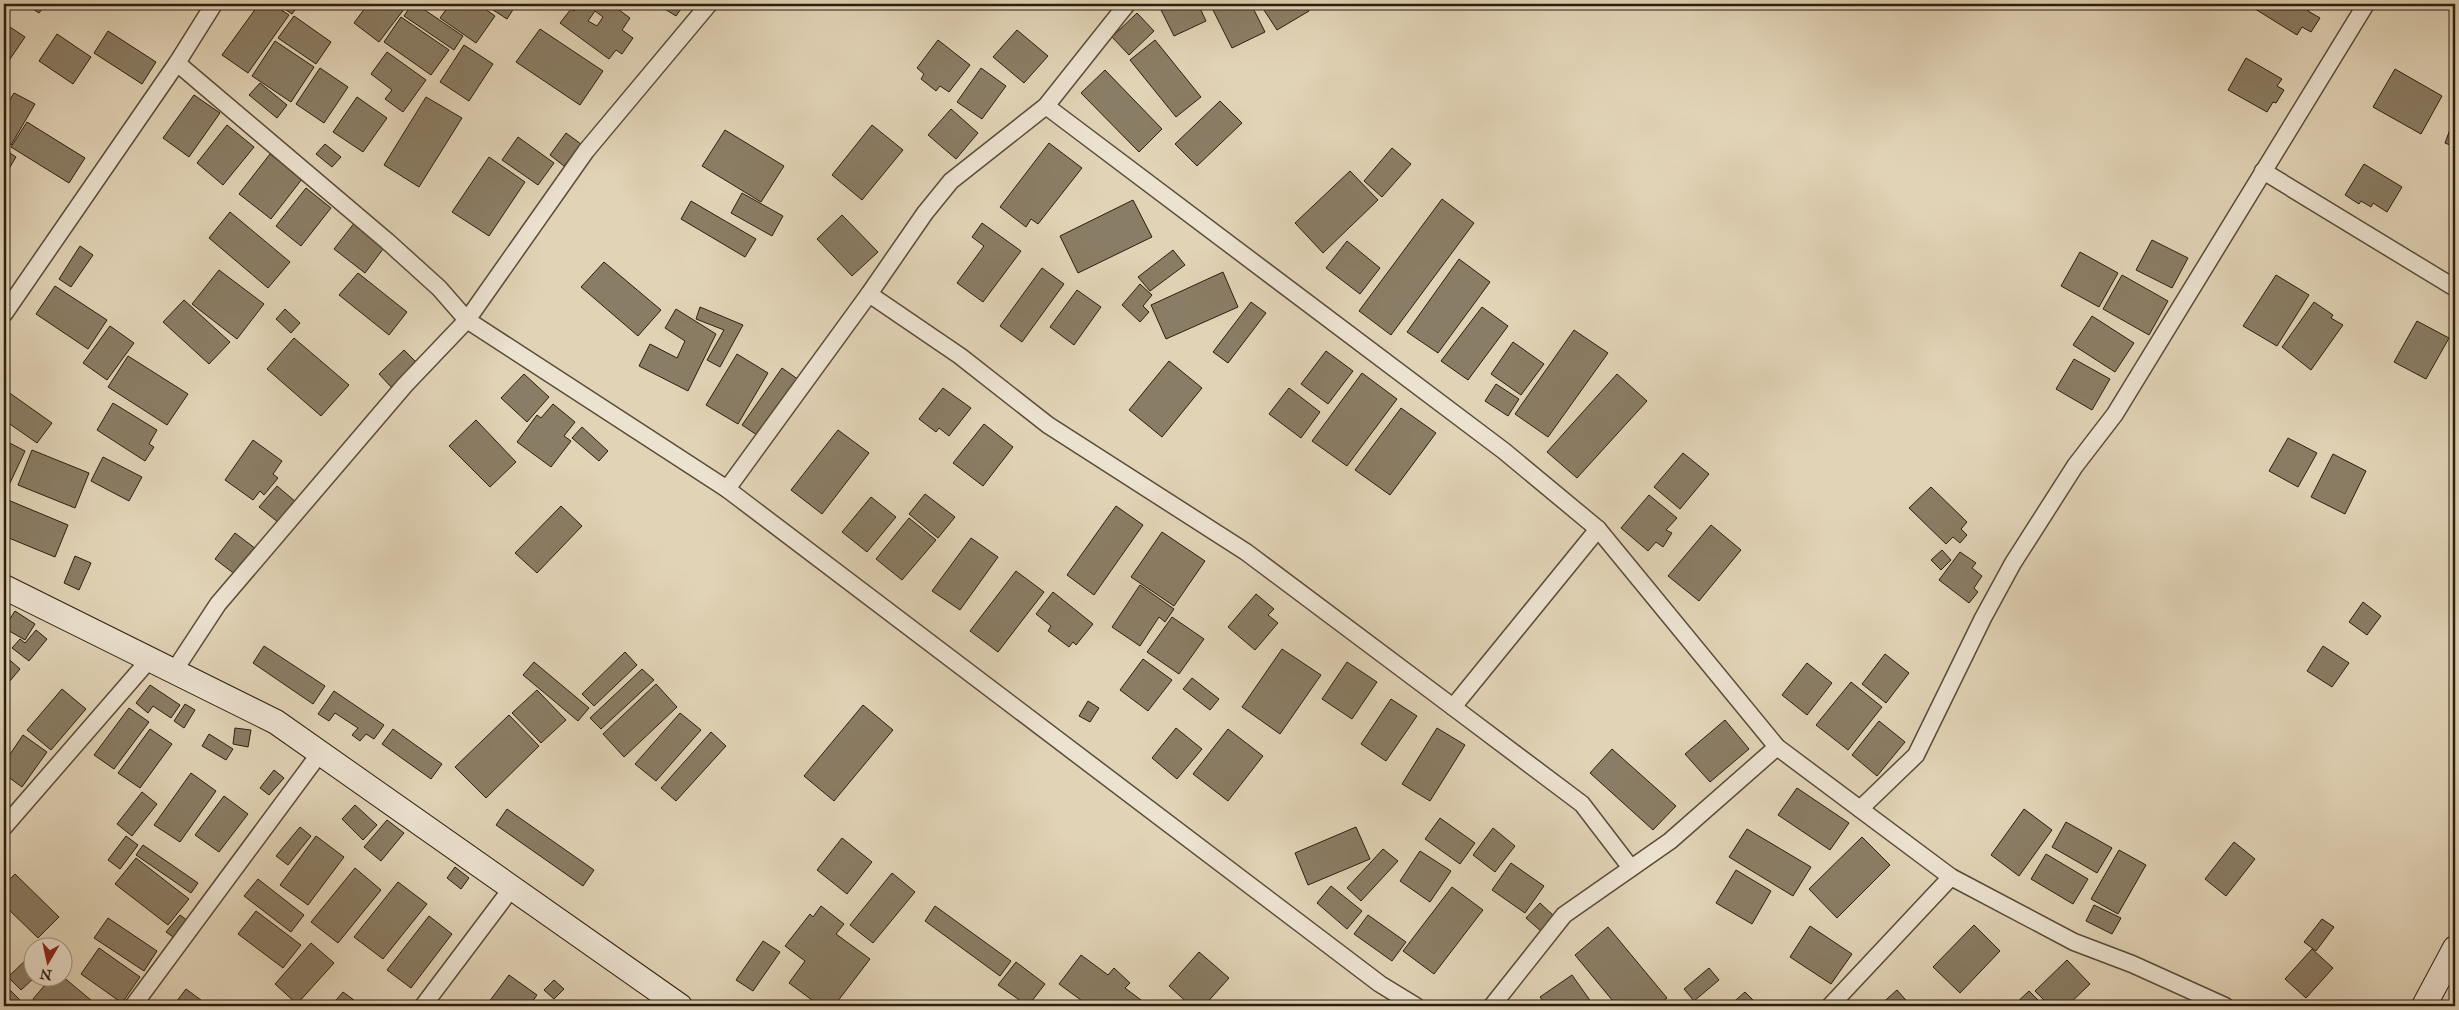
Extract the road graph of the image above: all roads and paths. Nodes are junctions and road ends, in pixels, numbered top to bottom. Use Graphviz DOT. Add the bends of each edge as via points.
graph roads {
  1 [pos="214,4"];
  2 [pos="709,4"];
  3 [pos="1127,4"];
  4 [pos="2366,4"];
  5 [pos="177,64"];
  6 [pos="1046,106"];
  7 [pos="2263,171"];
  8 [pos="2455,288"];
  9 [pos="869,294"];
  10 [pos="6,306"];
  11 [pos="467,320"];
  12 [pos="727,489"];
  13 [pos="1598,529"];
  14 [pos="4,586"];
  15 [pos="150,660"];
  16 [pos="174,671"];
  17 [pos="1454,707"];
  18 [pos="1777,747"];
  19 [pos="320,753"];
  20 [pos="1860,809"];
  21 [pos="4,827"];
  22 [pos="1632,868"];
  23 [pos="1951,877"];
  24 [pos="511,889"];
  25 [pos="2455,948"];
  26 [pos="133,1006"];
  27 [pos="423,1006"];
  28 [pos="680,1006"];
  29 [pos="1416,1006"];
  30 [pos="1492,1006"];
  31 [pos="1830,1006"];
  32 [pos="2225,1006"];
  33 [pos="2424,1006"];
  1 -- 5 [label="street"];
  2 -- 11 [label="street" via="586,151"];
  3 -- 6 [label="street"];
  4 -- 7 [label="street"];
  5 -- 10 [label="street"];
  5 -- 11 [label="street" via="387,241 439,288"];
  6 -- 9 [label="street" via="951,181"];
  6 -- 13 [label="street" via="1496,445"];
  7 -- 8 [label="street"];
  7 -- 20 [label="street" via="2115,414 2075,466 2013,563 1916,755"];
  9 -- 12 [label="street"];
  9 -- 17 [label="street" via="960,356 1048,425 1246,552"];
  11 -- 12 [label="street"];
  11 -- 16 [label="street" via="405,385 218,604"];
  12 -- 29 [label="street" via="1364,972"];
  13 -- 17 [label="street"];
  13 -- 18 [label="street"];
  14 -- 15 [label="street"];
  15 -- 16 [label="street"];
  15 -- 21 [label="street"];
  16 -- 19 [label="street" via="276,722"];
  17 -- 22 [label="street" via="1582,804"];
  18 -- 20 [label="street"];
  18 -- 22 [label="street" via="1670,841"];
  19 -- 24 [label="street"];
  19 -- 26 [label="street"];
  20 -- 23 [label="street"];
  22 -- 30 [label="street" via="1564,915"];
  23 -- 31 [label="street"];
  23 -- 32 [label="street" via="2074,942"];
  24 -- 27 [label="street"];
  24 -- 28 [label="street"];
  25 -- 33 [label="street"];
}
